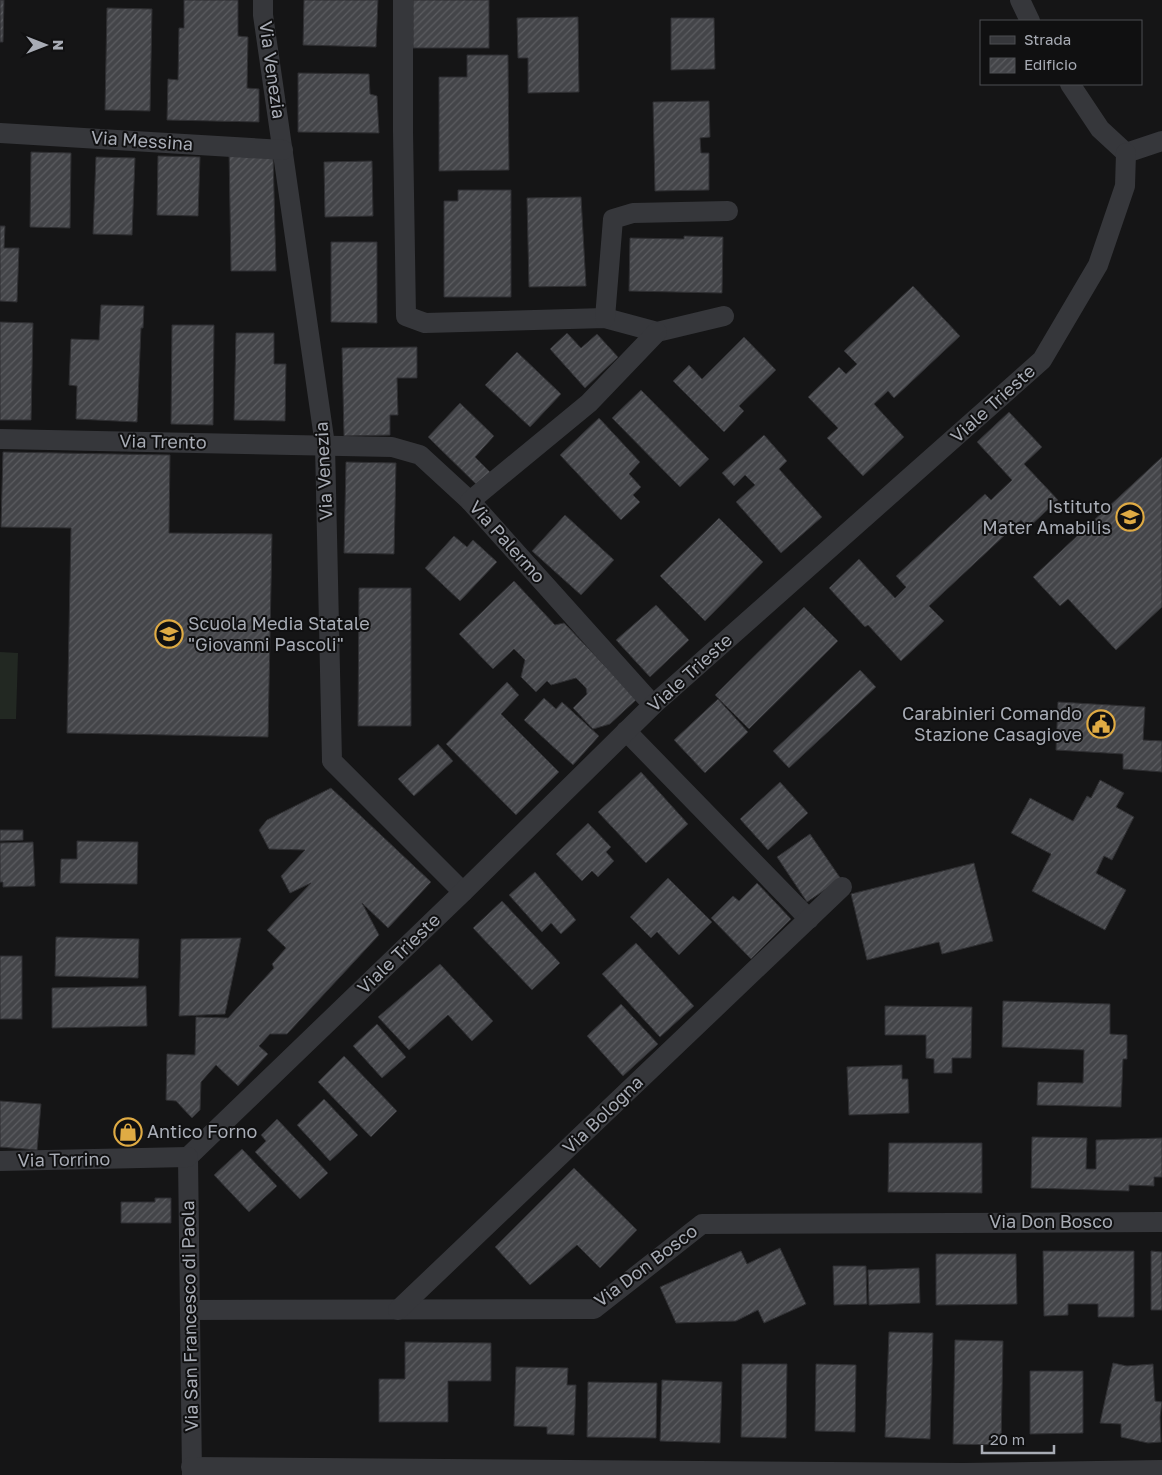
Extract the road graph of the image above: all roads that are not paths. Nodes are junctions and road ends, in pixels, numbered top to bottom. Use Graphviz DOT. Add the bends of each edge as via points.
graph roads {
  1 [pos="264,0"];
  2 [pos="403,0"];
  3 [pos="1020,0"];
  4 [pos="1030,20"];
  5 [pos="1071,85"];
  6 [pos="0,133"];
  7 [pos="1162,141"];
  8 [pos="283,150"];
  9 [pos="1126,153"];
  10 [pos="728,211"];
  11 [pos="724,316"];
  12 [pos="605,318"];
  13 [pos="657,332"];
  14 [pos="0,438"];
  15 [pos="325,445"];
  16 [pos="470,501"];
  17 [pos="653,705"];
  18 [pos="626,731"];
  19 [pos="842,887"];
  20 [pos="463,892"];
  21 [pos="809,919"];
  22 [pos="188,1157"];
  23 [pos="0,1161"];
  24 [pos="1162,1222"];
  25 [pos="190,1310"];
  26 [pos="398,1310"];
  27 [pos="1162,1470"];
  28 [pos="192,1471"];
  1 -- 8 [label="street, Via Venezia"];
  2 -- 12 [label="street" via="406,316 425,323"];
  3 -- 4 [label="street"];
  5 -- 9 [label="street" via="1100,129"];
  6 -- 8 [label="street, Via Messina"];
  7 -- 9 [label="street"];
  8 -- 15 [label="street, Via Venezia"];
  9 -- 17 [label="street, Viale Trieste" via="1126,186 1098,265 1042,360"];
  10 -- 12 [label="street" via="633,213 613,219"];
  11 -- 13 [label="street"];
  12 -- 13 [label="street"];
  13 -- 16 [label="street" via="588,403"];
  14 -- 15 [label="street, Via Trento"];
  15 -- 16 [label="street, Via Palermo" via="392,447 420,455"];
  15 -- 20 [label="street, Via Venezia" via="332,761"];
  16 -- 17 [label="street, Via Palermo"];
  17 -- 18 [label="street, Viale Trieste"];
  18 -- 20 [label="street, Viale Trieste"];
  18 -- 21 [label="street"];
  19 -- 21 [label="street, Via Bologna"];
  20 -- 22 [label="street, Viale Trieste"];
  21 -- 26 [label="street, Via Bologna"];
  22 -- 23 [label="street, Via Torrino"];
  22 -- 25 [label="street, Via San Francesco di Paola"];
  24 -- 26 [label="street, Via Don Bosco" via="702,1224 594,1309"];
  25 -- 26 [label="street, Via Don Bosco"];
  25 -- 28 [label="street, Via San Francesco di Paola"];
  27 -- 28 [label="street" via="963,1473"];
}
